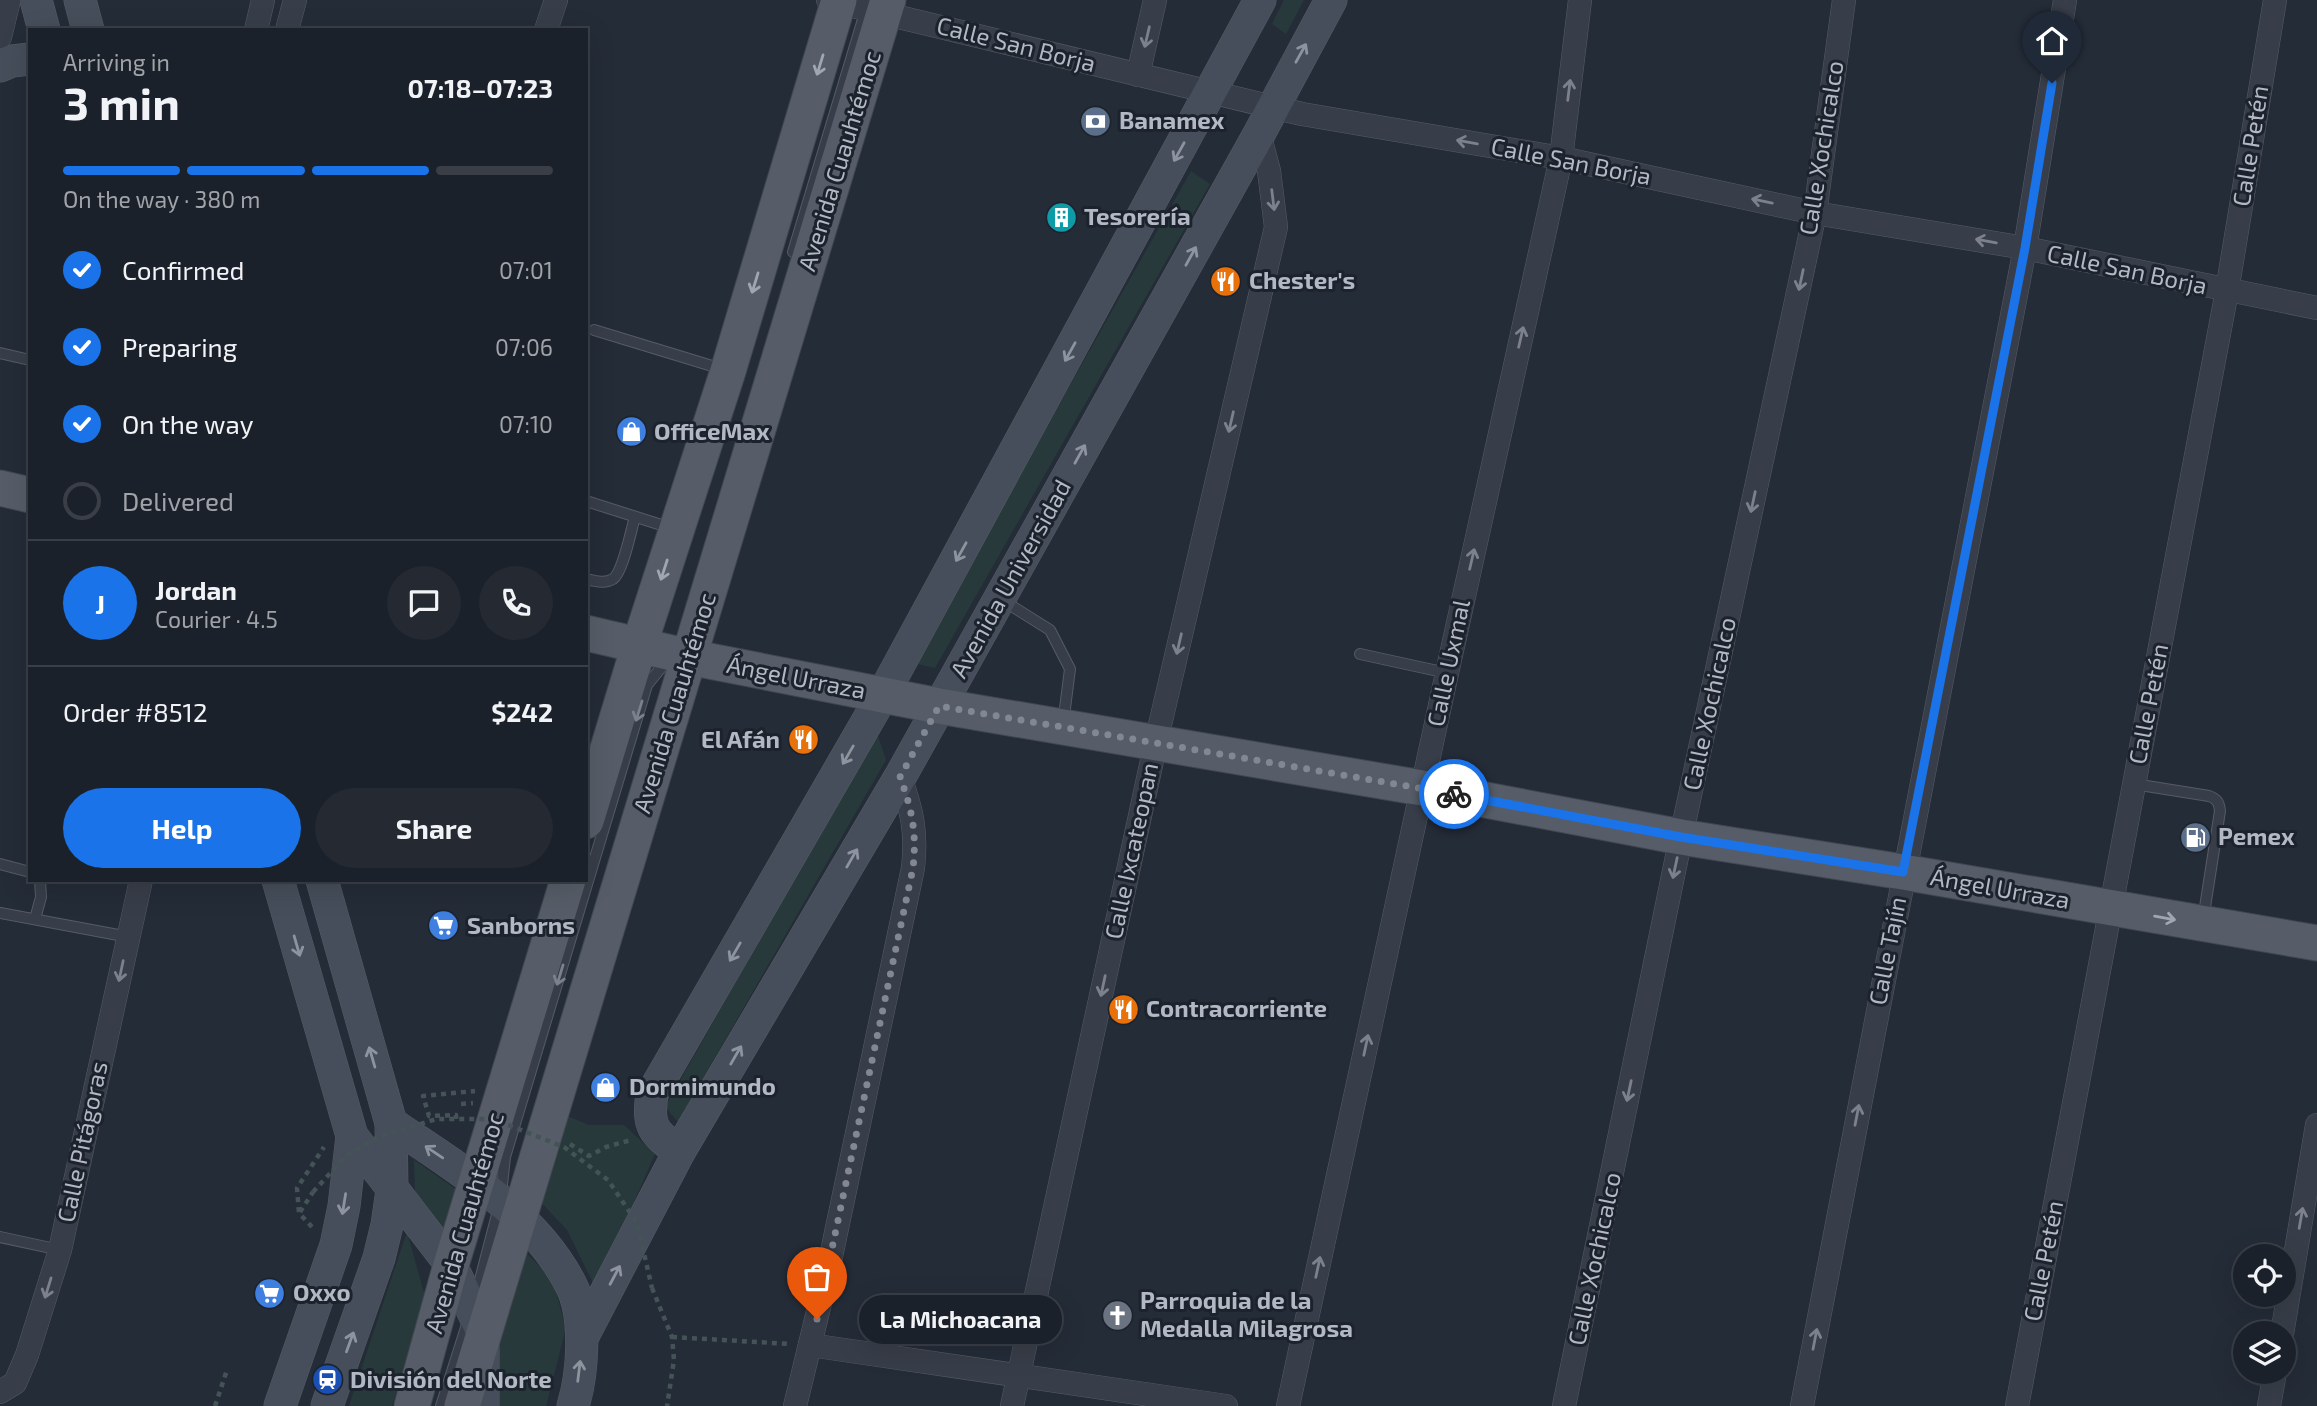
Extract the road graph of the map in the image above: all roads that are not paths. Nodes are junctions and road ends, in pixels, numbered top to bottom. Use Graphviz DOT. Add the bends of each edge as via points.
graph roads {
  1 [pos="9,0"];
  2 [pos="36,0"];
  3 [pos="80,0"];
  4 [pos="263,0"];
  5 [pos="295,0"];
  6 [pos="556,0"];
  7 [pos="1155,0"];
  8 [pos="1261,0"];
  9 [pos="1331,0"];
  10 [pos="1580,0"];
  11 [pos="1844,0"];
  12 [pos="2065,0"];
  13 [pos="2275,0"];
  14 [pos="859,3"];
  15 [pos="43,28"];
  16 [pos="87,28"];
  17 [pos="256,28"];
  18 [pos="288,28"];
  19 [pos="547,28"];
  20 [pos="0,37"];
  21 [pos="28,60"];
  22 [pos="0,66"];
  23 [pos="1138,75"];
  24 [pos="1211,92"];
  25 [pos="1265,120"];
  26 [pos="1561,158"];
  27 [pos="1815,213"];
  28 [pos="2025,248"];
  29 [pos="792,258"];
  30 [pos="2227,291"];
  31 [pos="2317,308"];
  32 [pos="594,330"];
  33 [pos="0,353"];
  34 [pos="28,360"];
  35 [pos="728,371"];
  36 [pos="0,488"];
  37 [pos="28,495"];
  38 [pos="588,502"];
  39 [pos="635,517"];
  40 [pos="677,530"];
  41 [pos="588,579"];
  42 [pos="1000,599"];
  43 [pos="588,633"];
  44 [pos="639,646"];
  45 [pos="680,650"];
  46 [pos="1360,654"];
  47 [pos="1447,673"];
  48 [pos="883,696"];
  49 [pos="939,706"];
  50 [pos="1062,727"];
  51 [pos="1156,742"];
  52 [pos="900,777"];
  53 [pos="2134,784"];
  54 [pos="1422,788"];
  55 [pos="588,814"];
  56 [pos="1681,837"];
  57 [pos="0,864"];
  58 [pos="28,871"];
  59 [pos="1903,872"];
  60 [pos="40,882"];
  61 [pos="141,882"];
  62 [pos="279,882"];
  63 [pos="323,882"];
  64 [pos="568,882"];
  65 [pos="2109,908"];
  66 [pos="0,913"];
  67 [pos="35,919"];
  68 [pos="2202,925"];
  69 [pos="128,937"];
  70 [pos="2317,943"];
  71 [pos="391,1123"];
  72 [pos="2317,1125"];
  73 [pos="352,1136"];
  74 [pos="679,1152"];
  75 [pos="392,1190"];
  76 [pos="499,1200"];
  77 [pos="0,1237"];
  78 [pos="60,1250"];
  79 [pos="451,1265"];
  80 [pos="478,1321"];
  81 [pos="2284,1321"];
  82 [pos="583,1336"];
  83 [pos="810,1345"];
  84 [pos="1018,1376"];
  85 [pos="2273,1384"];
  86 [pos="0,1392"];
  87 [pos="281,1406"];
  88 [pos="327,1406"];
  89 [pos="412,1406"];
  90 [pos="442,1406"];
  91 [pos="462,1406"];
  92 [pos="483,1406"];
  93 [pos="573,1406"];
  94 [pos="795,1406"];
  95 [pos="1012,1406"];
  96 [pos="1226,1406"];
  97 [pos="1288,1406"];
  98 [pos="1564,1406"];
  99 [pos="1802,1406"];
  100 [pos="2017,1406"];
  101 [pos="2269,1406"];
  1 -- 20 [label="street"];
  2 -- 15 [label="main road"];
  3 -- 16 [label="main road"];
  4 -- 17 [label="street"];
  5 -- 18 [label="street"];
  6 -- 19 [label="street"];
  7 -- 23 [label="street, one-way"];
  8 -- 24 [label="main road"];
  25 -- 9 [label="main road, Avenida Universidad, one-way"];
  26 -- 10 [label="street, Calle Uxmal, one-way"];
  11 -- 27 [label="street, Calle Xochicalco"];
  12 -- 28 [label="street, Calle Tajín"];
  13 -- 30 [label="street, Calle Petén"];
  14 -- 23 [label="street, Calle San Borja"];
  14 -- 29 [label="lane"];
  14 -- 35 [label="main road, Avenida Cuauhtémoc, one-way"];
  14 -- 45 [label="main road, Avenida Cuauhtémoc"];
  21 -- 22 [label="main road"];
  23 -- 24 [label="street, Calle San Borja"];
  24 -- 25 [label="street, Calle San Borja"];
  24 -- 48 [label="main road, one-way"];
  26 -- 25 [label="street, Calle San Borja, one-way" via="1302,114"];
  42 -- 25 [label="main road, Avenida Universidad, one-way"];
  25 -- 51 [label="street, Calle Ixcateopan, one-way" via="1276,227"];
  27 -- 26 [label="street, Calle San Borja, one-way"];
  47 -- 26 [label="street, Calle Uxmal, one-way"];
  28 -- 27 [label="street, Calle San Borja, one-way"];
  27 -- 56 [label="street, Calle Xochicalco, one-way"];
  28 -- 30 [label="street, Calle San Borja"];
  28 -- 59 [label="street, Calle Tajín"];
  30 -- 31 [label="street, Calle San Borja"];
  30 -- 53 [label="street, Calle Petén"];
  32 -- 35 [label="lane"];
  33 -- 34 [label="lane"];
  35 -- 40 [label="main road, Avenida Cuauhtémoc"];
  36 -- 37 [label="main road"];
  38 -- 39 [label="lane"];
  39 -- 40 [label="lane"];
  39 -- 41 [label="lane" via="618,573 608,581"];
  40 -- 44 [label="main road, Avenida Cuauhtémoc, one-way"];
  42 -- 49 [label="main road, Avenida Universidad"];
  42 -- 50 [label="lane" via="1050,630 1070,669"];
  43 -- 44 [label="main road, Ángel Urraza"];
  44 -- 45 [label="main road, Ángel Urraza"];
  44 -- 55 [label="main road, Avenida Cuauhtémoc, one-way"];
  45 -- 48 [label="main road, Ángel Urraza"];
  45 -- 76 [label="main road, Avenida Cuauhtémoc"];
  46 -- 47 [label="lane"];
  47 -- 54 [label="street, Calle Uxmal"];
  48 -- 49 [label="main road, Ángel Urraza"];
  48 -- 74 [label="main road, one-way" via="652,1094 655,1132"];
  49 -- 50 [label="main road, Ángel Urraza"];
  49 -- 52 [label="main road, Avenida Universidad"];
  50 -- 51 [label="main road, Ángel Urraza"];
  51 -- 54 [label="main road, Ángel Urraza"];
  51 -- 84 [label="street, Calle Ixcateopan, one-way"];
  74 -- 52 [label="main road, Avenida Universidad, one-way"];
  52 -- 83 [label="street" via="912,808 913,868"];
  53 -- 65 [label="street, Calle Petén"];
  53 -- 68 [label="lane" via="2209,796 2219,804"];
  54 -- 56 [label="main road, Ángel Urraza"];
  97 -- 54 [label="street, Calle Uxmal, one-way"];
  56 -- 59 [label="main road, Ángel Urraza"];
  56 -- 98 [label="street, Calle Xochicalco, one-way"];
  57 -- 58 [label="lane"];
  59 -- 65 [label="main road, Ángel Urraza"];
  99 -- 59 [label="street, Calle Tajín, one-way"];
  60 -- 67 [label="lane"];
  61 -- 69 [label="street, Calle Pitágoras"];
  62 -- 73 [label="main road, one-way"];
  71 -- 63 [label="main road, one-way"];
  64 -- 76 [label="main road, Avenida Cuauhtémoc, one-way"];
  65 -- 68 [label="main road, Ángel Urraza, one-way"];
  65 -- 100 [label="street, Calle Petén"];
  66 -- 67 [label="lane"];
  67 -- 69 [label="lane"];
  68 -- 70 [label="main road, Ángel Urraza"];
  69 -- 78 [label="street, Calle Pitágoras, one-way"];
  71 -- 75 [label="main road"];
  76 -- 71 [label="main road, one-way"];
  81 -- 72 [label="street, one-way"];
  73 -- 75 [label="main road"];
  73 -- 87 [label="main road, one-way" via="336,1245"];
  82 -- 74 [label="main road, Avenida Universidad, one-way"];
  75 -- 79 [label="main road"];
  88 -- 75 [label="main road, one-way" via="379,1258"];
  76 -- 79 [label="main road, Avenida Cuauhtémoc"];
  76 -- 80 [label="main road, Avenida Cuauhtémoc"];
  76 -- 82 [label="main road" via="552,1255 573,1287"];
  77 -- 78 [label="lane"];
  78 -- 86 [label="street, Calle Pitágoras, one-way" via="27,1355 15,1383"];
  79 -- 80 [label="main road"];
  79 -- 89 [label="main road, Avenida Cuauhtémoc"];
  80 -- 90 [label="lane"];
  80 -- 91 [label="main road, Avenida Cuauhtémoc"];
  80 -- 92 [label="main road"];
  93 -- 82 [label="main road, one-way"];
  83 -- 84 [label="street"];
  83 -- 94 [label="street"];
  84 -- 95 [label="street, Calle Ixcateopan"];
  84 -- 96 [label="street"];
  85 -- 101 [label="street"];
}
